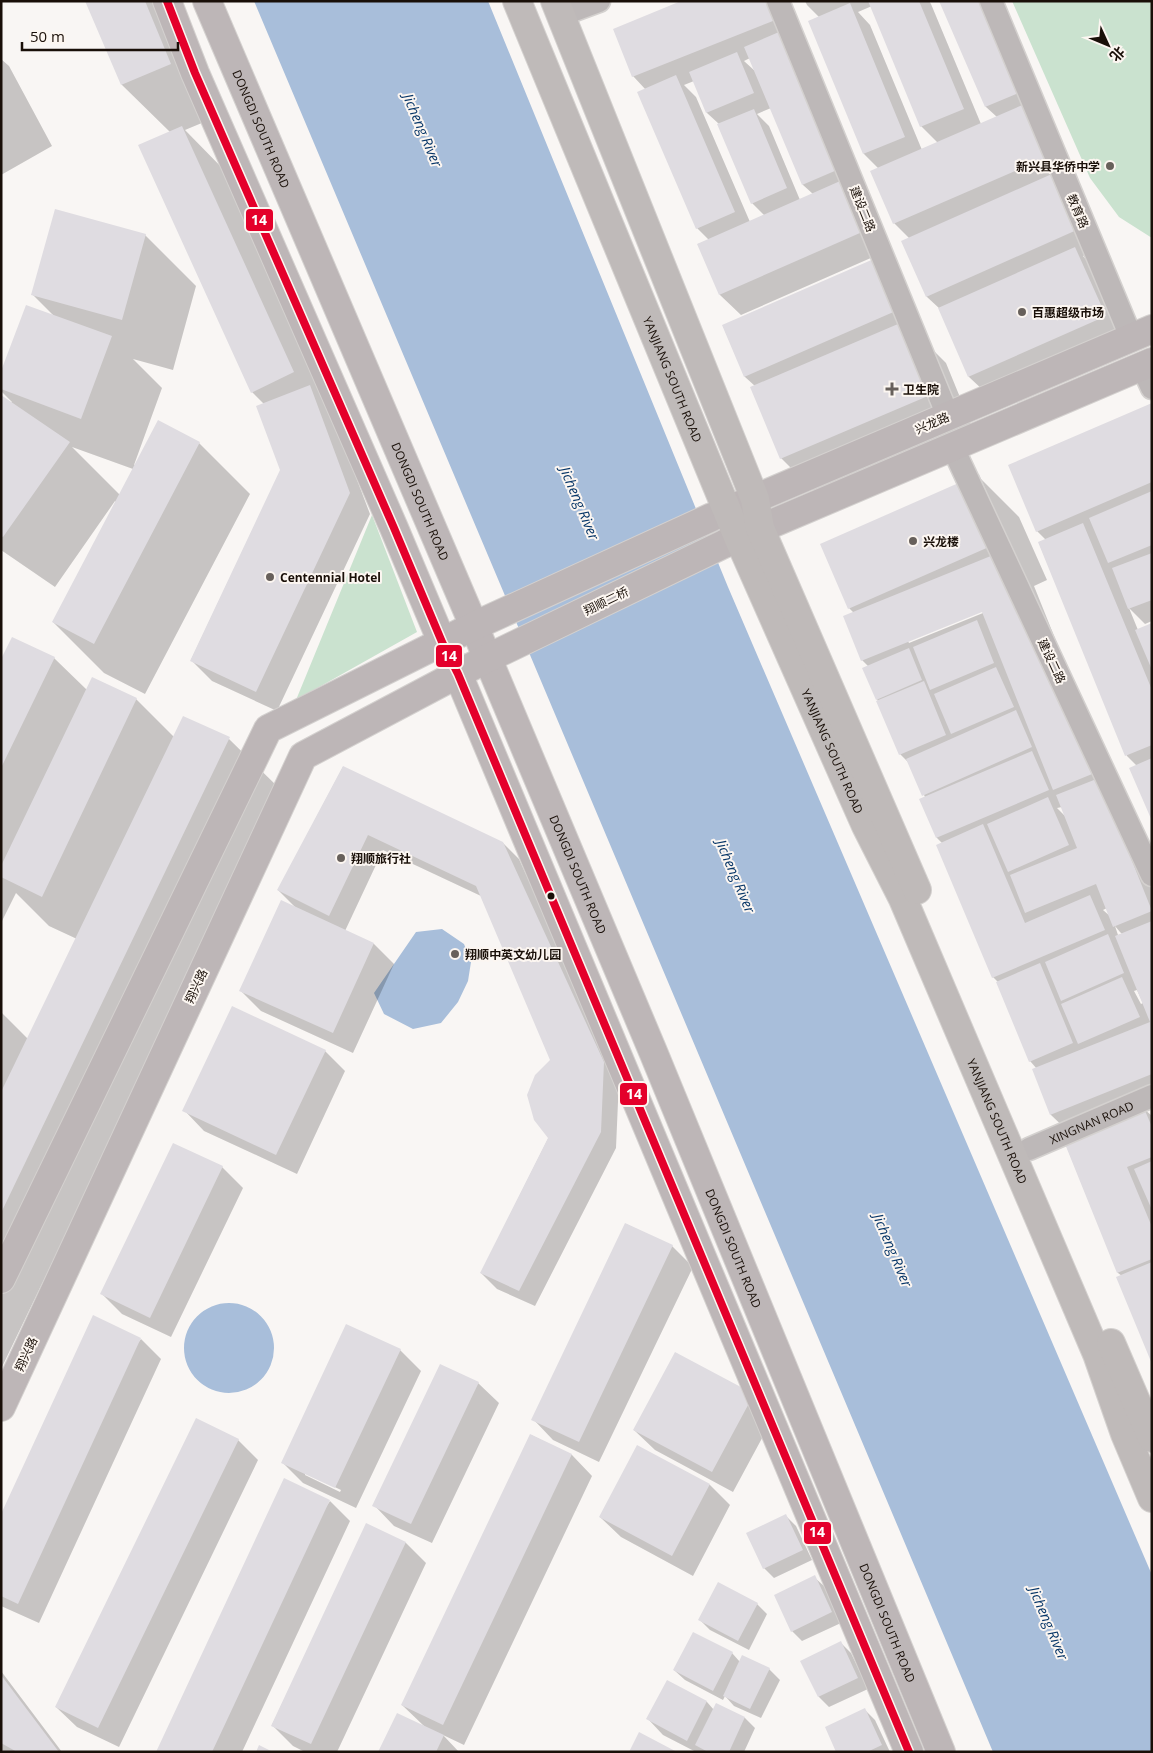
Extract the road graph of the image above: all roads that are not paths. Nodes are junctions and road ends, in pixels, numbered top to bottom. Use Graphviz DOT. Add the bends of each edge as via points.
graph roads {
  1 [pos="167,1"];
  2 [pos="207,1"];
  3 [pos="517,1"];
  4 [pos="599,1"];
  5 [pos="778,1"];
  6 [pos="990,1"];
  7 [pos="558,8"];
  8 [pos="1142,333"];
  9 [pos="1148,372"];
  10 [pos="948,416"];
  11 [pos="952,446"];
  12 [pos="755,499"];
  13 [pos="720,514"];
  14 [pos="741,536"];
  15 [pos="474,626"];
  16 [pos="442,642"];
  17 [pos="488,658"];
  18 [pos="458,674"];
  19 [pos="1152,875"];
  20 [pos="1152,1096"];
  21 [pos="1030,1149"];
  22 [pos="1,1279"];
  23 [pos="1,1407"];
  24 [pos="1152,1438"];
  25 [pos="1152,1498"];
  26 [pos="909,1752"];
  27 [pos="941,1752"];
  1 -- 16 [label="main road" via="195,73"];
  2 -- 15 [label="main road, DONGDI SOUTH ROAD"];
  3 -- 13 [label="main road, YANJIANG SOUTH ROAD"];
  4 -- 7 [label="street"];
  5 -- 10 [label="street, 建设二路"];
  6 -- 8 [label="street, 教育路"];
  7 -- 12 [label="main road, YANJIANG SOUTH ROAD"];
  8 -- 10 [label="main road, 兴龙路"];
  9 -- 11 [label="main road"];
  10 -- 12 [label="main road, 兴龙路"];
  11 -- 14 [label="main road"];
  11 -- 19 [label="street, 建设二路"];
  12 -- 13 [label="main road, 兴龙路"];
  12 -- 14 [label="main road, YANJIANG SOUTH ROAD"];
  13 -- 14 [label="main road, YANJIANG SOUTH ROAD"];
  13 -- 15 [label="main road"];
  14 -- 17 [label="main road, 翔顺二桥"];
  14 -- 21 [label="main road, YANJIANG SOUTH ROAD"];
  14 -- 25 [label="main road, YANJIANG SOUTH ROAD" via="866,826 903,899 1098,1354 1125,1434"];
  15 -- 16 [label="main road"];
  15 -- 17 [label="main road, DONGDI SOUTH ROAD"];
  16 -- 18 [label="main road"];
  16 -- 22 [label="main road" via="268,729"];
  17 -- 18 [label="main road, 翔兴路"];
  17 -- 27 [label="main road, DONGDI SOUTH ROAD"];
  18 -- 23 [label="main road, 翔兴路" via="303,756"];
  18 -- 26 [label="main road"];
  20 -- 21 [label="street, XINGNAN ROAD"];
  21 -- 24 [label="main road, YANJIANG SOUTH ROAD"];
}
